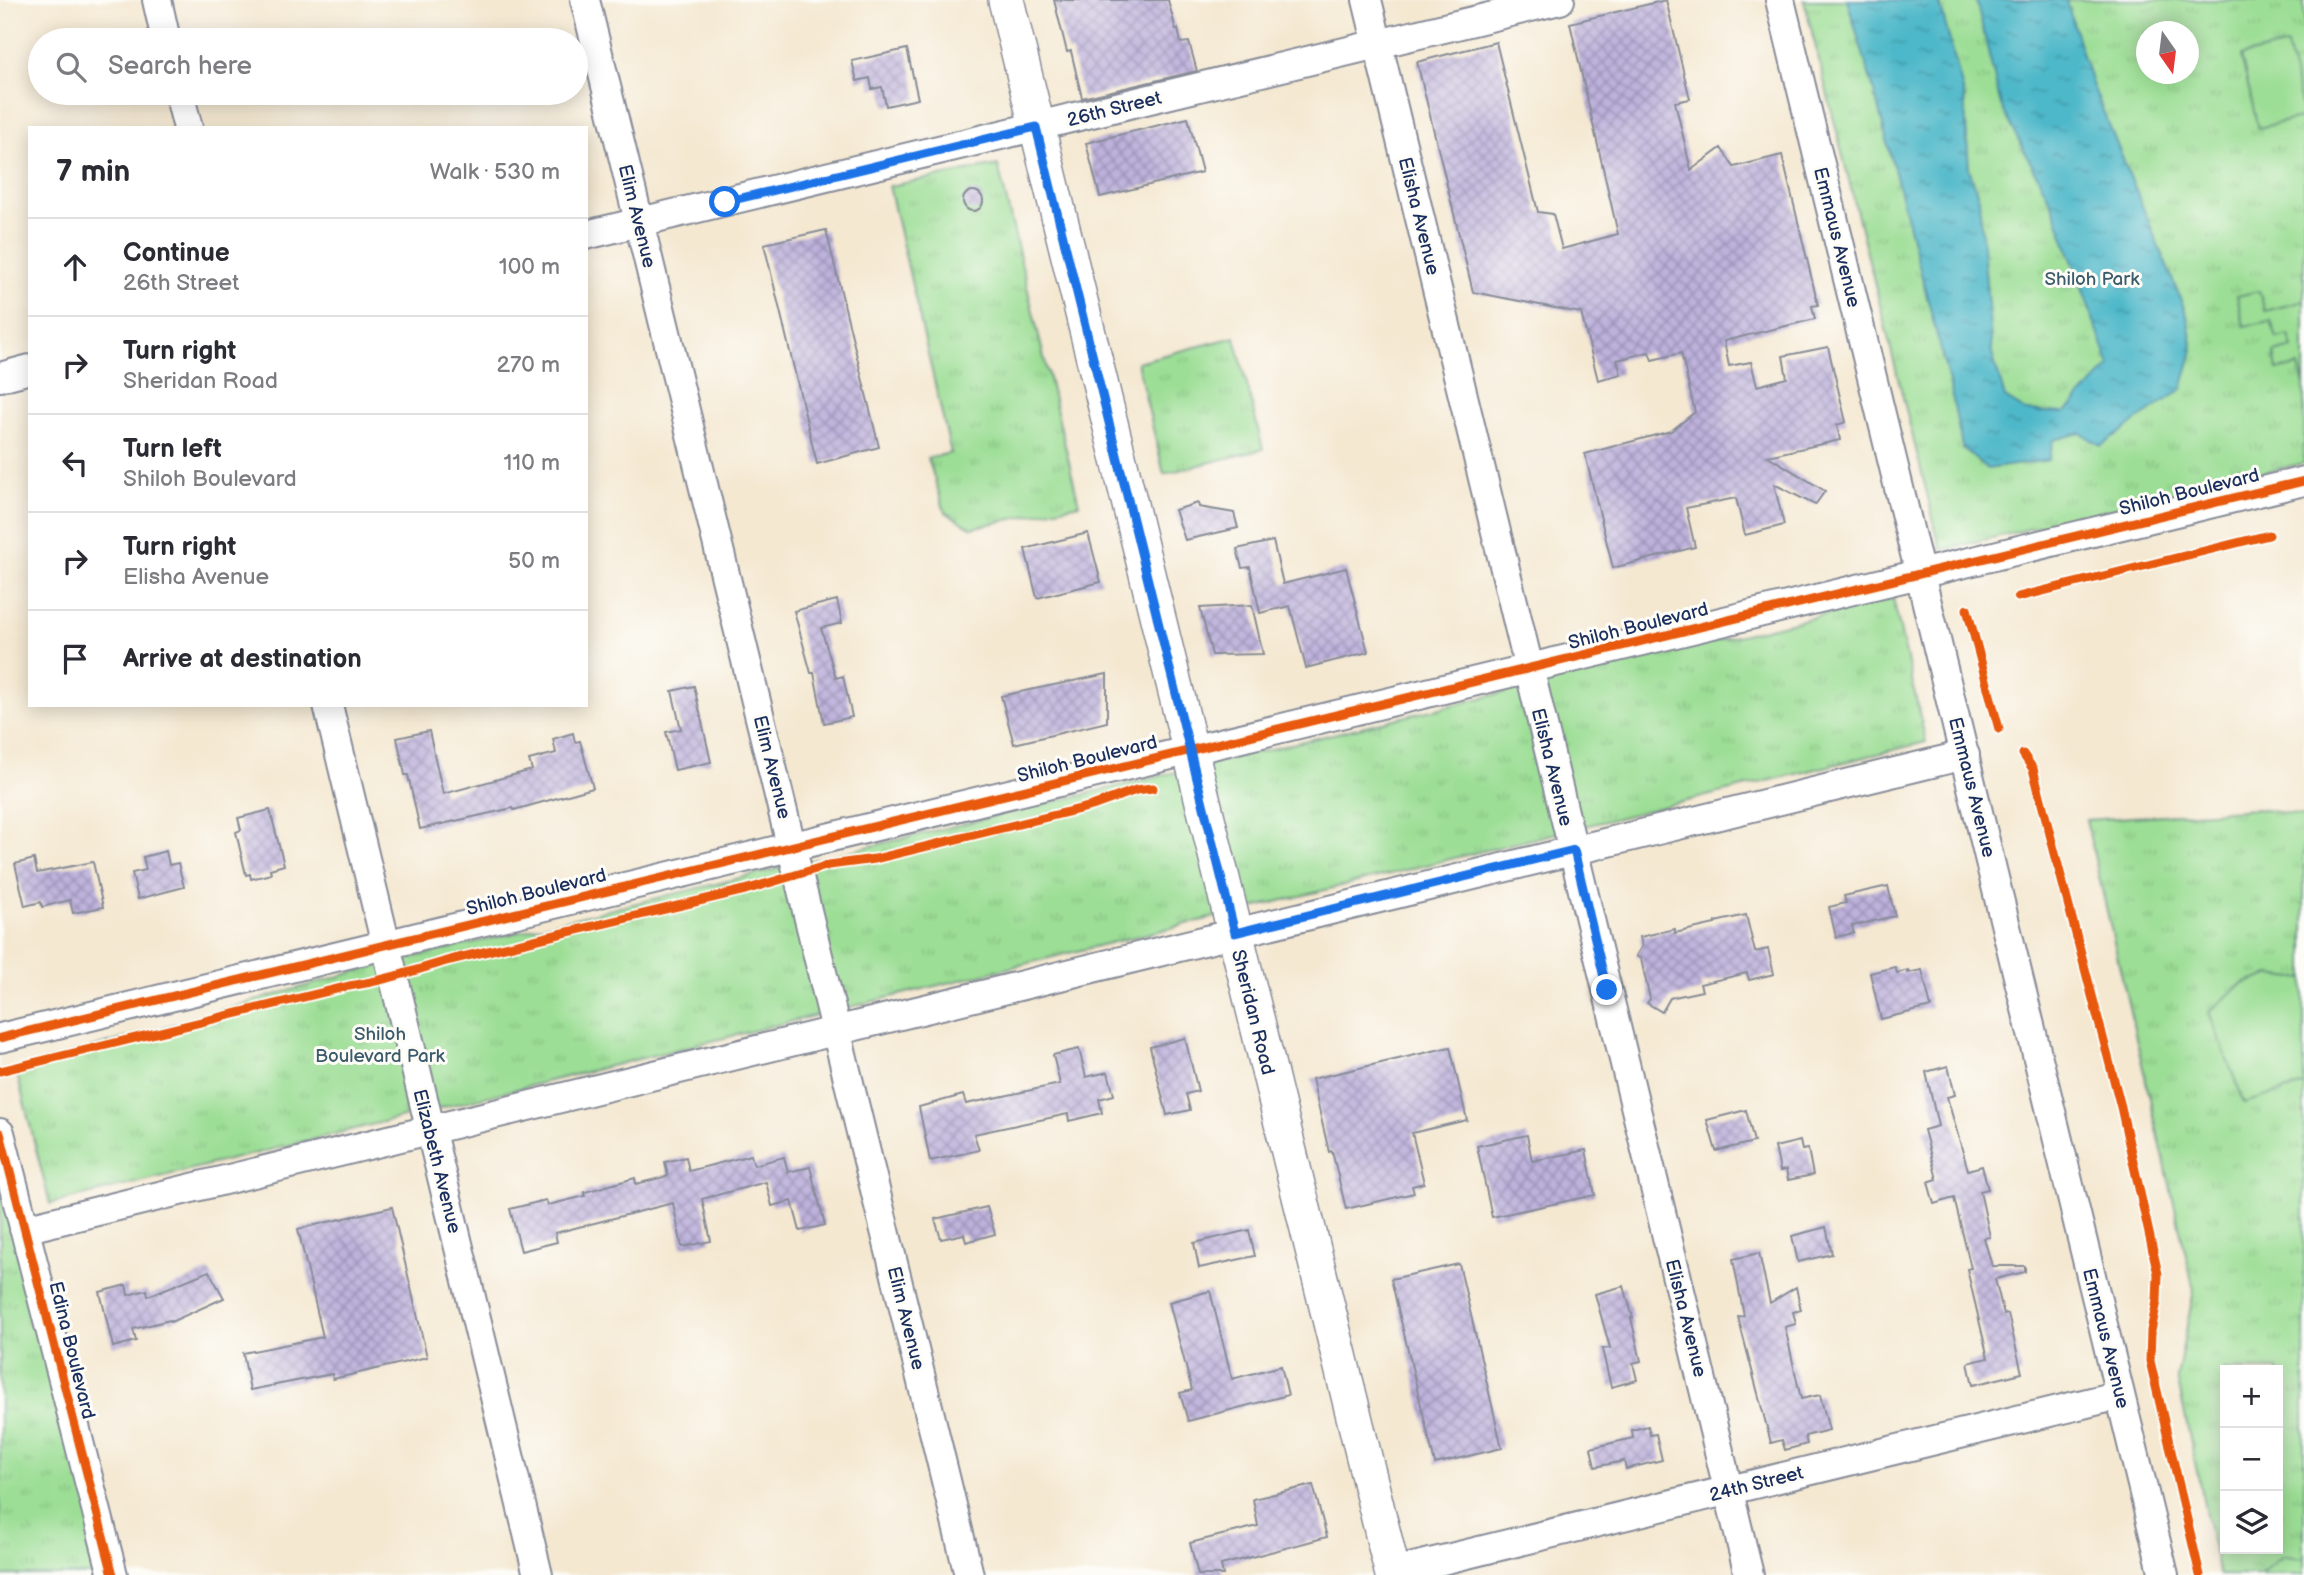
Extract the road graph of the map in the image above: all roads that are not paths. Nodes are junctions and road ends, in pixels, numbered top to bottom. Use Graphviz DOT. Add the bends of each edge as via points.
graph roads {
  1 [pos="157,0"];
  2 [pos="585,0"];
  3 [pos="1006,0"];
  4 [pos="1367,0"];
  5 [pos="1560,0"];
  6 [pos="1780,0"];
  7 [pos="163,28"];
  8 [pos="1378,44"];
  9 [pos="182,105"];
  10 [pos="187,126"];
  11 [pos="1036,127"];
  12 [pos="639,222"];
  13 [pos="588,235"];
  14 [pos="28,370"];
  15 [pos="0,377"];
  16 [pos="2304,481"];
  17 [pos="1921,574"];
  18 [pos="1530,669"];
  19 [pos="328,707"];
  20 [pos="1190,751"];
  21 [pos="1965,755"];
  22 [pos="792,847"];
  23 [pos="1574,850"];
  24 [pos="1235,933"];
  25 [pos="386,945"];
  26 [pos="837,1030"];
  27 [pos="0,1038"];
  28 [pos="430,1129"];
  29 [pos="0,1133"];
  30 [pos="24,1228"];
  31 [pos="2120,1395"];
  32 [pos="1728,1490"];
  33 [pos="1393,1574"];
  34 [pos="113,1575"];
  35 [pos="538,1575"];
  36 [pos="969,1575"];
  37 [pos="1749,1575"];
  38 [pos="2164,1575"];
  1 -- 7 [label="street"];
  2 -- 12 [label="street, Elim Avenue"];
  3 -- 11 [label="main road, Sheridan Road"];
  4 -- 8 [label="street, Elisha Avenue"];
  5 -- 8 [label="street, 26th Street"];
  6 -- 17 [label="street, Emmaus Avenue"];
  8 -- 11 [label="street, 26th Street"];
  8 -- 18 [label="street, Elisha Avenue"];
  9 -- 10 [label="street"];
  11 -- 12 [label="street, 26th Street"];
  11 -- 20 [label="main road, Sheridan Road"];
  12 -- 13 [label="street, 26th Street"];
  12 -- 22 [label="street, Elim Avenue"];
  14 -- 15 [label="street"];
  16 -- 17 [label="street, Shiloh Boulevard"];
  17 -- 18 [label="street, Shiloh Boulevard"];
  17 -- 21 [label="street, Emmaus Avenue"];
  18 -- 20 [label="street, Shiloh Boulevard"];
  18 -- 23 [label="street, Elisha Avenue"];
  19 -- 25 [label="street, Elizabeth Avenue"];
  20 -- 22 [label="street, Shiloh Boulevard"];
  20 -- 24 [label="main road, Sheridan Road"];
  21 -- 23 [label="street"];
  21 -- 31 [label="street, Emmaus Avenue"];
  22 -- 25 [label="street, Shiloh Boulevard"];
  22 -- 26 [label="street, Elim Avenue"];
  23 -- 24 [label="street"];
  23 -- 32 [label="street, Elisha Avenue"];
  24 -- 26 [label="street"];
  24 -- 33 [label="main road, Sheridan Road"];
  25 -- 27 [label="street, Shiloh Boulevard"];
  25 -- 28 [label="street, Elizabeth Avenue"];
  26 -- 28 [label="street"];
  26 -- 36 [label="street, Elim Avenue"];
  28 -- 30 [label="street"];
  28 -- 35 [label="street, Elizabeth Avenue"];
  29 -- 30 [label="street, Edina Boulevard"];
  30 -- 34 [label="street, Edina Boulevard"];
  31 -- 32 [label="street, 24th Street"];
  31 -- 38 [label="street, Emmaus Avenue"];
  32 -- 33 [label="street, 24th Street"];
  32 -- 37 [label="street, Elisha Avenue"];
}
